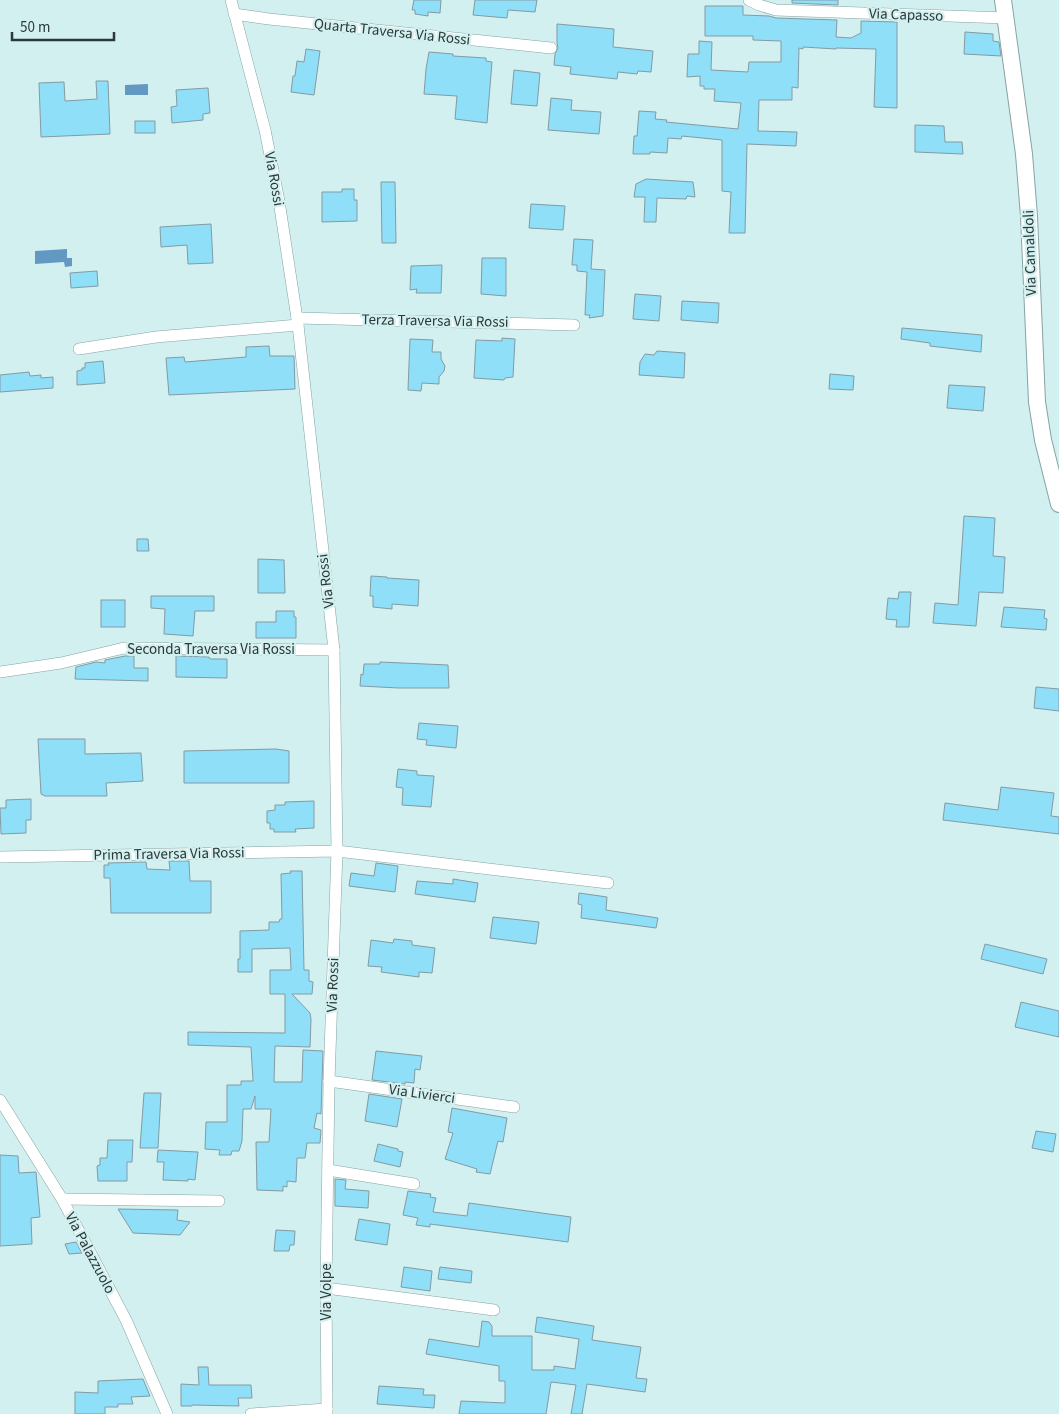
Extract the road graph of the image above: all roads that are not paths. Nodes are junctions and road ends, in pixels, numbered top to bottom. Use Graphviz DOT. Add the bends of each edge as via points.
graph roads {
  1 [pos="231,0"];
  2 [pos="749,0"];
  3 [pos="1003,0"];
  4 [pos="234,14"];
  5 [pos="1006,18"];
  6 [pos="551,48"];
  7 [pos="297,322"];
  8 [pos="574,325"];
  9 [pos="79,349"];
  10 [pos="1059,504"];
  11 [pos="334,650"];
  12 [pos="0,672"];
  13 [pos="337,851"];
  14 [pos="0,857"];
  15 [pos="608,883"];
  16 [pos="329,1081"];
  17 [pos="0,1100"];
  18 [pos="514,1107"];
  19 [pos="328,1170"];
  20 [pos="414,1184"];
  21 [pos="62,1199"];
  22 [pos="219,1201"];
  23 [pos="326,1288"];
  24 [pos="494,1310"];
  25 [pos="327,1411"];
  26 [pos="167,1414"];
  27 [pos="252,1414"];
  1 -- 4 [label="street, Via Rossi"];
  2 -- 5 [label="street, Via Capasso" via="776,10"];
  3 -- 5 [label="street, Via Camaldoli"];
  4 -- 6 [label="street, Quarta Traversa Via Rossi"];
  4 -- 7 [label="street, Via Rossi" via="265,130"];
  5 -- 10 [label="street, Via Camaldoli" via="1024,154 1037,402 1042,440"];
  7 -- 8 [label="street, Terza Traversa Via Rossi"];
  7 -- 9 [label="street, Terza Traversa Via Rossi"];
  7 -- 11 [label="street, Via Rossi"];
  11 -- 12 [label="street, Seconda Traversa Via Rossi" via="124,648 62,663"];
  11 -- 13 [label="street, Via Rossi"];
  13 -- 14 [label="street, Prima Traversa Via Rossi"];
  13 -- 15 [label="street, Prima Traversa Via Rossi"];
  13 -- 16 [label="street, Via Rossi"];
  16 -- 18 [label="street, Via Livierci"];
  16 -- 19 [label="street, Via Rossi"];
  17 -- 21 [label="street, Via Palazzuolo"];
  19 -- 20 [label="street"];
  19 -- 23 [label="street, Via Volpe"];
  21 -- 22 [label="street"];
  21 -- 26 [label="street, Via Palazzuolo" via="126,1320"];
  23 -- 24 [label="street"];
  23 -- 25 [label="street, Via Volpe"];
  25 -- 27 [label="street"];
}
